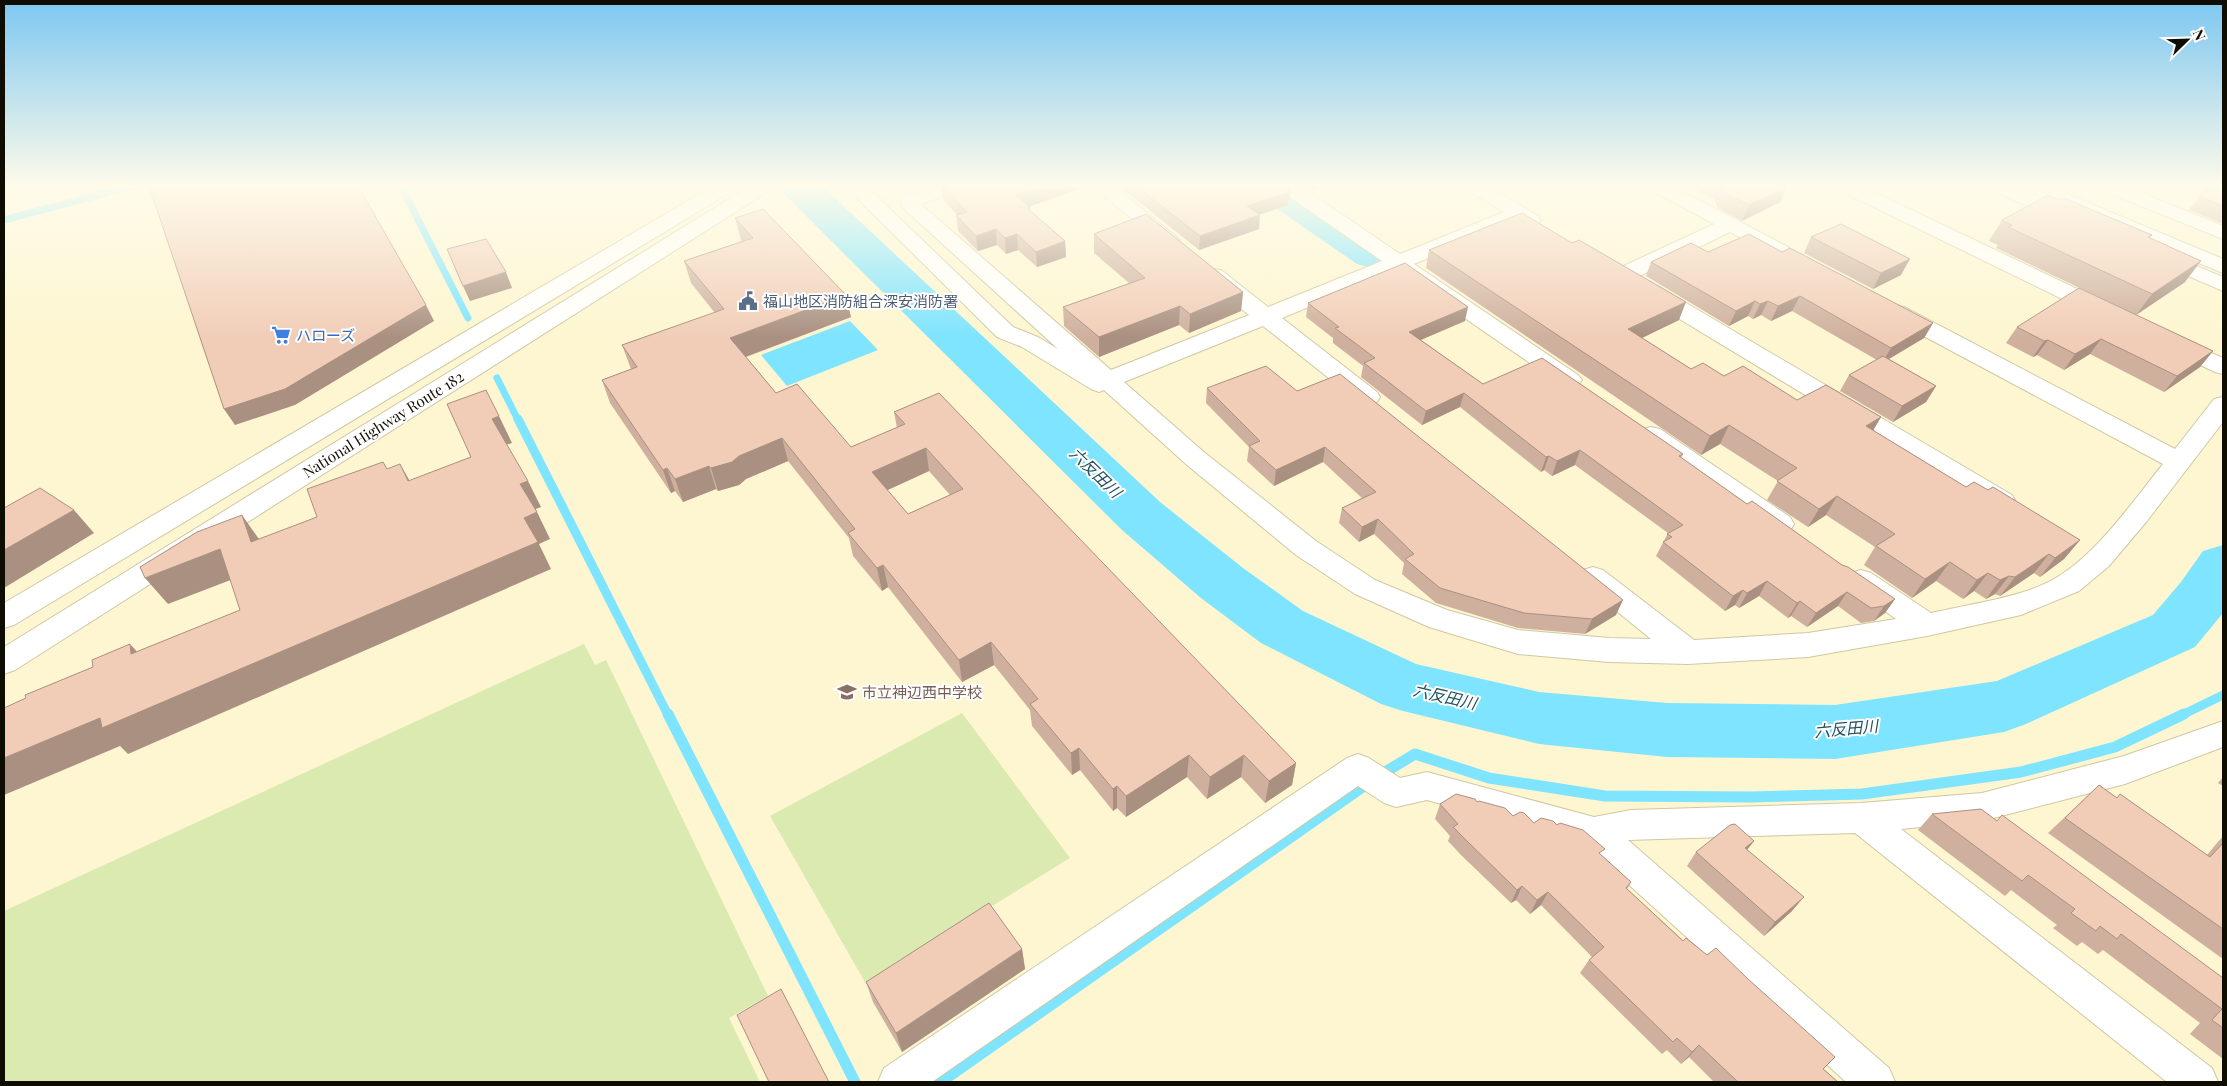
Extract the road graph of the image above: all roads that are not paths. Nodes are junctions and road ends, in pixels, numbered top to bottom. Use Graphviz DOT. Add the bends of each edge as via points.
graph roads {
  1 [pos="642,237"];
  2 [pos="682,237"];
  3 [pos="912,237"];
  4 [pos="945,237"];
  5 [pos="1166,237"];
  6 [pos="1361,237"];
  7 [pos="1463,237"];
  8 [pos="1698,237"];
  9 [pos="1754,237"];
  10 [pos="1951,237"];
  11 [pos="2113,237"];
  12 [pos="2150,237"];
  13 [pos="2191,237"];
  14 [pos="2223,250"];
  15 [pos="1800,261"];
  16 [pos="1399,263"];
  17 [pos="2223,268"];
  18 [pos="2223,285"];
  19 [pos="1880,303"];
  20 [pos="1266,316"];
  21 [pos="2124,320"];
  22 [pos="2160,337"];
  23 [pos="2223,368"];
  24 [pos="1107,381"];
  25 [pos="1586,391"];
  26 [pos="2223,405"];
  27 [pos="1383,410"];
  28 [pos="1634,424"];
  29 [pos="2178,462"];
  30 [pos="2022,514"];
  31 [pos="1797,536"];
  32 [pos="1578,565"];
  33 [pos="1846,569"];
  34 [pos="4,617"];
  35 [pos="1927,625"];
  36 [pos="1688,652"];
  37 [pos="4,662"];
  38 [pos="2223,734"];
  39 [pos="1982,807"];
  40 [pos="1861,818"];
  41 [pos="2014,830"];
  42 [pos="1594,832"];
  43 [pos="898,1082"];
  44 [pos="1876,1082"];
  45 [pos="2198,1082"];
  1 -- 34 [label="main road, National Highway Route 182"];
  2 -- 37 [label="main road, National Highway Route 182"];
  3 -- 24 [label="main road" via="1005,332 1030,342 1099,384"];
  4 -- 24 [label="main road"];
  5 -- 20 [label="main road"];
  6 -- 16 [label="main road"];
  7 -- 16 [label="main road"];
  8 -- 30 [label="main road" via="1615,270"];
  9 -- 15 [label="main road"];
  10 -- 21 [label="main road"];
  11 -- 18 [label="main road"];
  12 -- 17 [label="main road"];
  13 -- 14 [label="main road"];
  16 -- 20 [label="main road"];
  16 -- 25 [label="main road"];
  19 -- 29 [label="main road"];
  20 -- 24 [label="main road"];
  20 -- 27 [label="main road"];
  22 -- 23 [label="main road"];
  24 -- 36 [label="main road" via="1196,459 1299,542 1365,588 1439,619 1518,642 1609,650"];
  26 -- 29 [label="main road"];
  28 -- 31 [label="main road"];
  29 -- 35 [label="main road" via="2090,554 2069,584 2021,604"];
  32 -- 36 [label="main road"];
  33 -- 35 [label="main road"];
  35 -- 36 [label="main road" via="1808,645"];
  38 -- 39 [label="main road" via="2125,770"];
  39 -- 40 [label="main road"];
  39 -- 41 [label="main road"];
  40 -- 42 [label="main road" via="1631,825"];
  40 -- 45 [label="main road"];
  42 -- 43 [label="main road" via="1427,786 1396,793 1358,768"];
  42 -- 44 [label="main road"];
}
